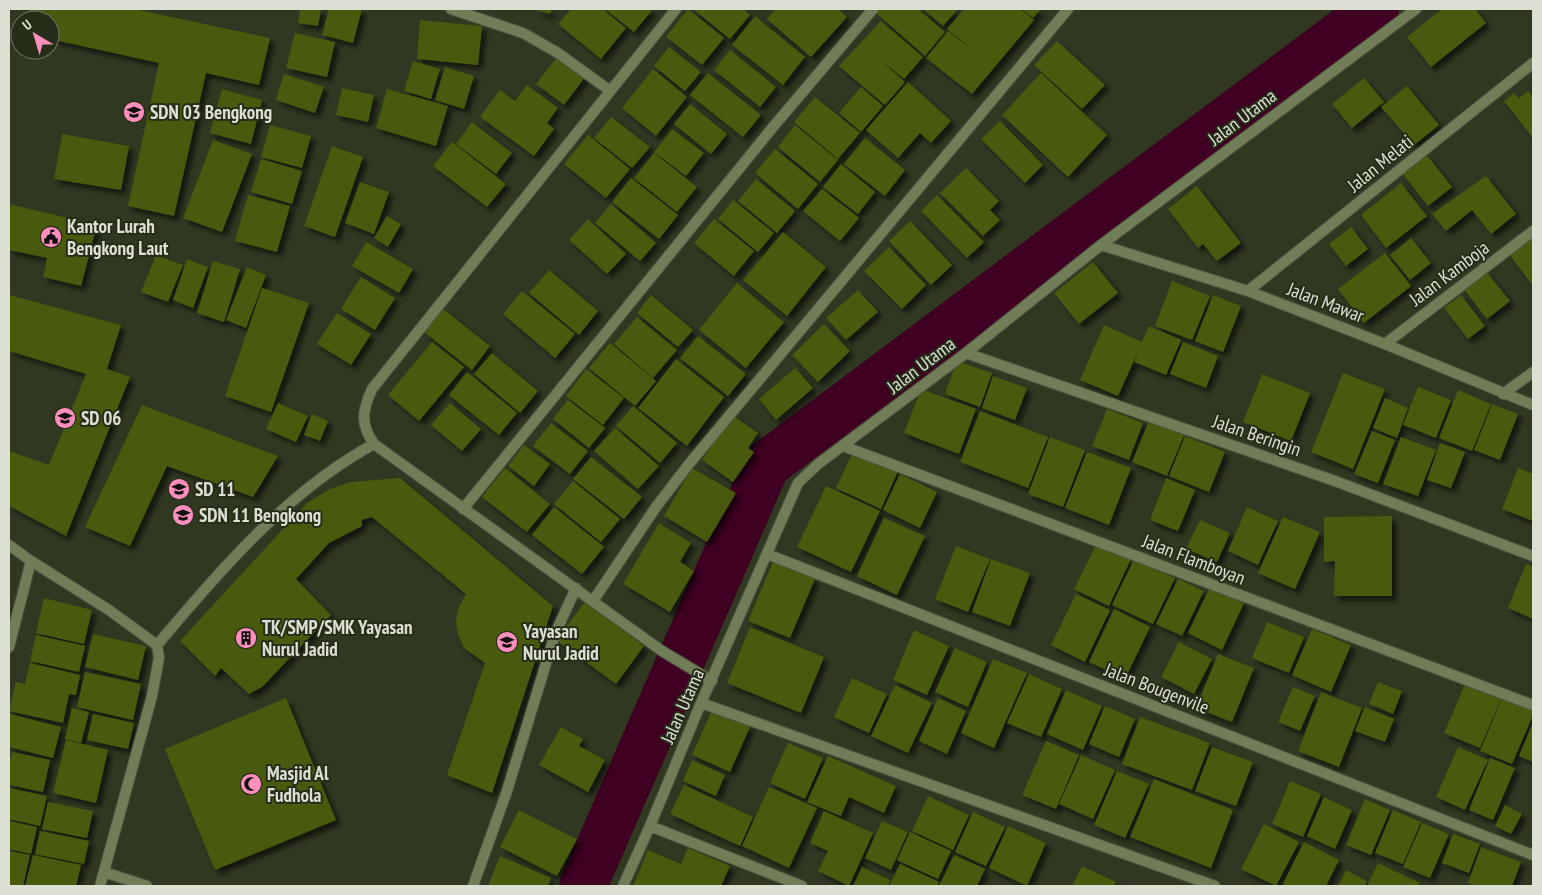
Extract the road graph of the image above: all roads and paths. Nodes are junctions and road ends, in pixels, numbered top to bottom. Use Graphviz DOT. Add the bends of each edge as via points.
graph roads {
  1 [pos="451,9"];
  2 [pos="676,9"];
  3 [pos="873,9"];
  4 [pos="1068,9"];
  5 [pos="1416,9"];
  6 [pos="1533,63"];
  7 [pos="609,90"];
  8 [pos="1533,230"];
  9 [pos="1101,245"];
  10 [pos="1248,291"];
  11 [pos="1385,344"];
  12 [pos="966,353"];
  13 [pos="1533,372"];
  14 [pos="1503,394"];
  15 [pos="1533,405"];
  16 [pos="374,444"];
  17 [pos="842,446"];
  18 [pos="463,509"];
  19 [pos="9,544"];
  20 [pos="767,554"];
  21 [pos="1533,556"];
  22 [pos="31,561"];
  23 [pos="576,588"];
  24 [pos="594,600"];
  25 [pos="157,645"];
  26 [pos="9,647"];
  27 [pos="712,681"];
  28 [pos="700,703"];
  29 [pos="1533,705"];
  30 [pos="650,826"];
  31 [pos="1533,855"];
  32 [pos="104,872"];
  33 [pos="100,886"];
  34 [pos="146,886"];
  35 [pos="473,886"];
  36 [pos="622,886"];
  37 [pos="802,886"];
  38 [pos="1214,886"];
  1 -- 7 [label="street" via="523,33 558,53"];
  2 -- 7 [label="street"];
  3 -- 18 [label="street"];
  4 -- 24 [label="street" via="689,464"];
  5 -- 9 [label="street, Jalan Utama"];
  6 -- 10 [label="street, Jalan Melati"];
  7 -- 16 [label="street" via="372,389 362,420"];
  8 -- 11 [label="street, Jalan Kamboja"];
  9 -- 10 [label="street, Jalan Mawar"];
  9 -- 12 [label="street, Jalan Utama"];
  10 -- 11 [label="street, Jalan Mawar"];
  11 -- 14 [label="street, Jalan Mawar"];
  12 -- 17 [label="street, Jalan Utama"];
  12 -- 21 [label="street, Jalan Beringin" via="1335,480"];
  13 -- 14 [label="street"];
  14 -- 15 [label="street, Jalan Mawar"];
  16 -- 18 [label="street"];
  16 -- 25 [label="street" via="328,473 264,528 222,570"];
  17 -- 20 [label="street, Jalan Utama" via="798,483"];
  17 -- 29 [label="street, Jalan Flamboyan"];
  18 -- 23 [label="street"];
  19 -- 22 [label="street"];
  20 -- 27 [label="street, Jalan Utama"];
  20 -- 31 [label="street, Jalan Bougenvile"];
  22 -- 25 [label="street"];
  22 -- 26 [label="street"];
  23 -- 24 [label="street"];
  23 -- 35 [label="street" via="555,634 507,791"];
  24 -- 27 [label="street" via="662,651"];
  25 -- 32 [label="street" via="159,658 152,696"];
  27 -- 28 [label="street, Jalan Utama"];
  28 -- 30 [label="street, Jalan Utama"];
  28 -- 38 [label="street"];
  30 -- 36 [label="street, Jalan Utama"];
  30 -- 37 [label="street"];
  32 -- 33 [label="street"];
  32 -- 34 [label="street"];
}
